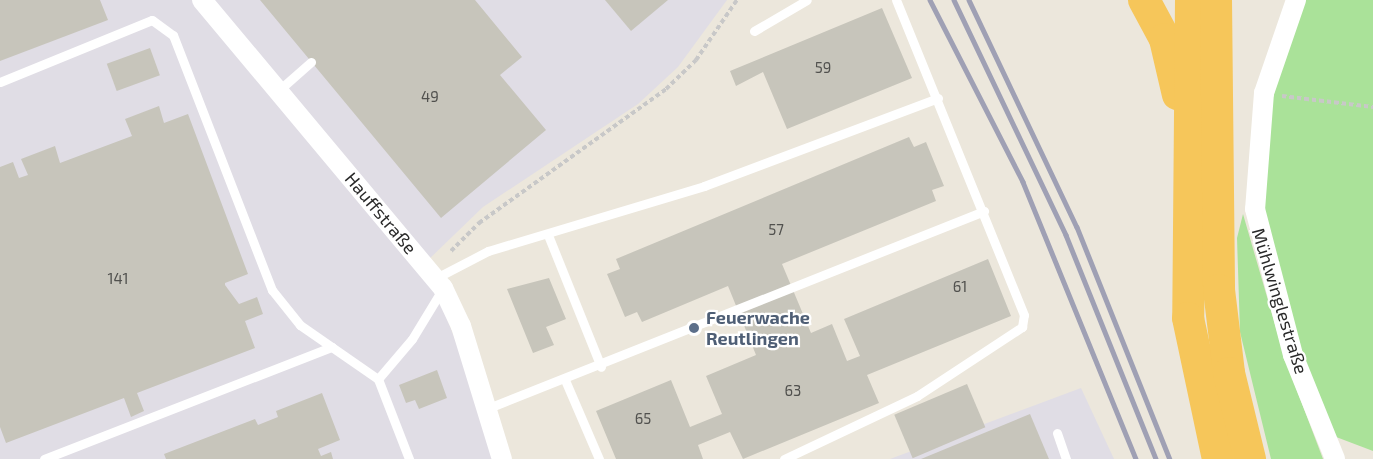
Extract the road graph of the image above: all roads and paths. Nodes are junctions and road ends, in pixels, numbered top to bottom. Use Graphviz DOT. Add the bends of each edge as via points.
graph roads {
  1 [pos="202,0"];
  2 [pos="737,0"];
  3 [pos="807,0"];
  4 [pos="896,0"];
  5 [pos="1144,0"];
  6 [pos="1191,0"];
  7 [pos="1216,0"];
  8 [pos="1231,0"];
  9 [pos="1296,0"];
  10 [pos="754,31"];
  11 [pos="311,62"];
  12 [pos="1218,73"];
  13 [pos="0,82"];
  14 [pos="278,91"];
  15 [pos="1264,93"];
  16 [pos="938,98"];
  17 [pos="1373,107"];
  18 [pos="1187,122"];
  19 [pos="984,211"];
  20 [pos="548,235"];
  21 [pos="437,279"];
  22 [pos="332,347"];
  23 [pos="601,367"];
  24 [pos="378,379"];
  25 [pos="565,380"];
  26 [pos="486,409"];
  27 [pos="1057,434"];
  28 [pos="44,459"];
  29 [pos="409,459"];
  30 [pos="502,459"];
  31 [pos="599,459"];
  32 [pos="784,459"];
  33 [pos="1066,459"];
  34 [pos="1218,459"];
  35 [pos="1250,459"];
  36 [pos="1335,459"];
  1 -- 14 [label="street, Hauffstraße"];
  2 -- 21 [label="path" via="696,60 666,89 479,223"];
  3 -- 10 [label="lane"];
  4 -- 16 [label="lane"];
  5 -- 18 [label="highway" via="1165,39"];
  6 -- 18 [label="highway"];
  7 -- 12 [label="highway"];
  8 -- 12 [label="highway"];
  9 -- 15 [label="street, Mühlwinglestraße"];
  11 -- 14 [label="lane"];
  12 -- 35 [label="highway" via="1219,290 1229,373"];
  13 -- 22 [label="lane" via="152,20 173,35 272,290 300,325"];
  14 -- 21 [label="street, Hauffstraße"];
  15 -- 17 [label="path"];
  15 -- 36 [label="street, Mühlwinglestraße" via="1255,166 1257,231 1293,355"];
  16 -- 19 [label="lane"];
  16 -- 20 [label="lane" via="704,186"];
  18 -- 34 [label="highway" via="1188,318"];
  19 -- 23 [label="lane"];
  19 -- 32 [label="lane" via="1024,315 1022,327 917,396"];
  20 -- 21 [label="lane" via="489,251"];
  20 -- 23 [label="lane"];
  21 -- 24 [label="lane" via="412,339"];
  21 -- 26 [label="street, Hauffstraße"];
  22 -- 24 [label="lane"];
  22 -- 28 [label="lane"];
  23 -- 25 [label="lane"];
  24 -- 29 [label="lane"];
  25 -- 26 [label="lane"];
  25 -- 31 [label="lane"];
  26 -- 30 [label="street, Hauffstraße"];
  27 -- 33 [label="lane"];
}
